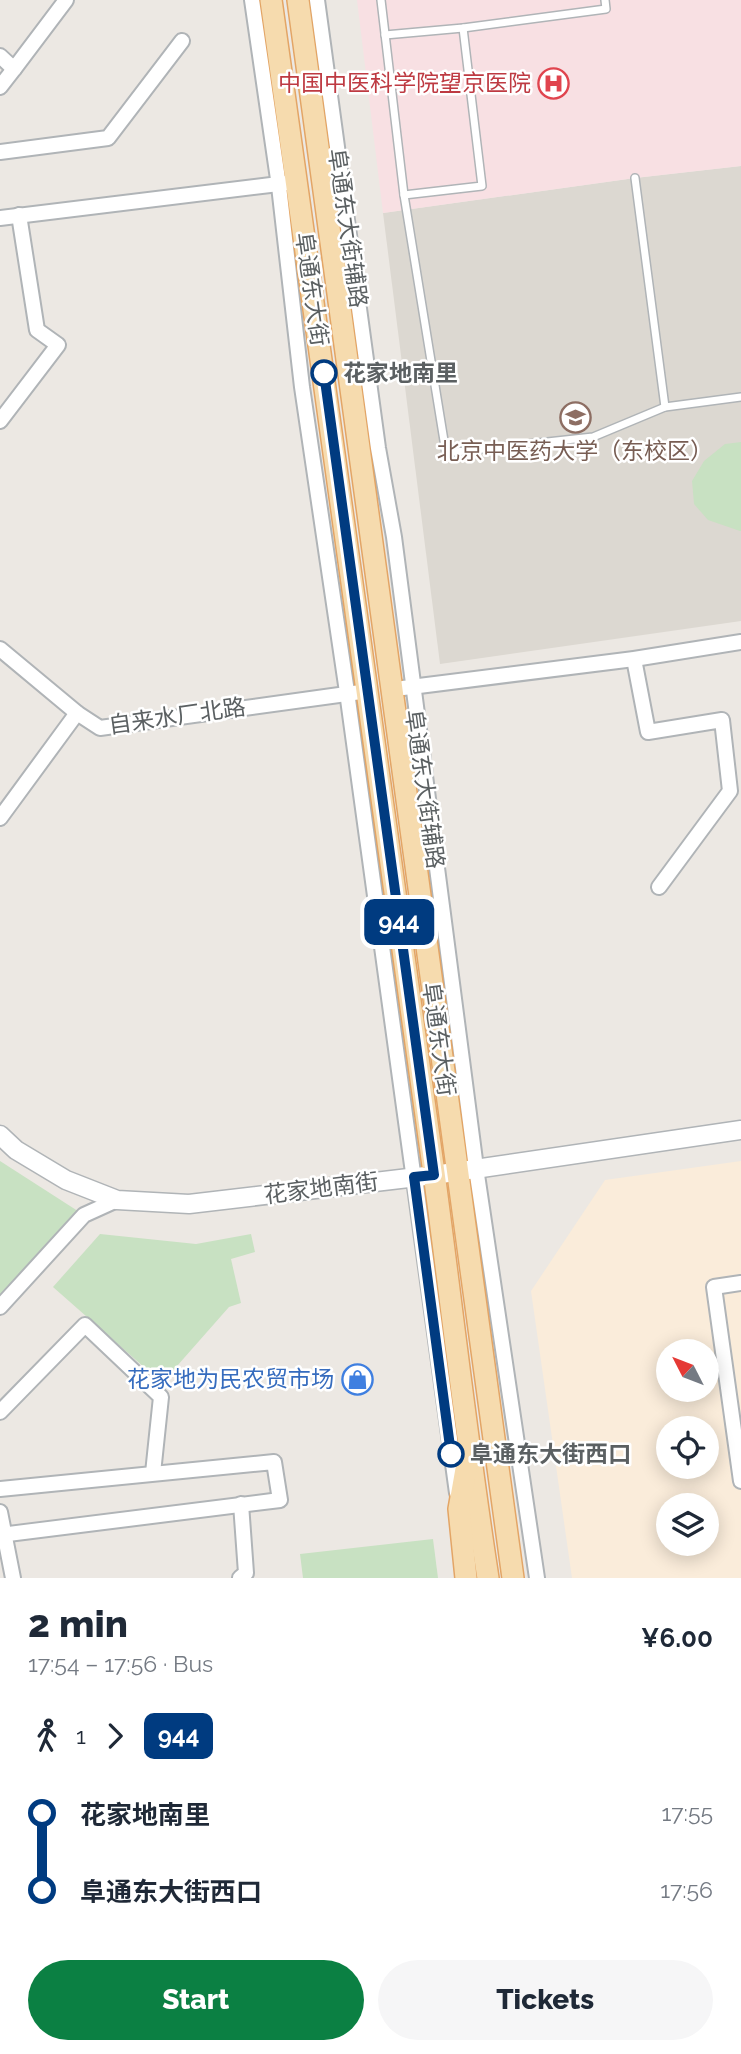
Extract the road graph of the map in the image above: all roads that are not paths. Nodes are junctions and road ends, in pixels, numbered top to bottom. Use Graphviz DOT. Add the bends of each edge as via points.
graph roads {
  1 [pos="66,0"];
  2 [pos="252,0"];
  3 [pos="271,0"];
  4 [pos="298,0"];
  5 [pos="317,0"];
  6 [pos="381,0"];
  7 [pos="605,0"];
  8 [pos="463,28"];
  9 [pos="385,36"];
  10 [pos="182,41"];
  11 [pos="0,56"];
  12 [pos="14,69"];
  13 [pos="0,87"];
  14 [pos="0,152"];
  15 [pos="635,178"];
  16 [pos="288,183"];
  17 [pos="404,195"];
  18 [pos="19,215"];
  19 [pos="0,218"];
  20 [pos="741,397"];
  21 [pos="665,407"];
  22 [pos="0,421"];
  23 [pos="741,642"];
  24 [pos="0,649"];
  25 [pos="634,659"];
  26 [pos="401,688"];
  27 [pos="357,692"];
  28 [pos="77,713"];
  29 [pos="0,818"];
  30 [pos="659,887"];
  31 [pos="741,1130"];
  32 [pos="0,1135"];
  33 [pos="467,1169"];
  34 [pos="424,1176"];
  35 [pos="117,1200"];
  36 [pos="741,1283"];
  37 [pos="0,1307"];
  38 [pos="0,1412"];
  39 [pos="739,1446"];
  40 [pos="469,1452"];
  41 [pos="153,1474"];
  42 [pos="741,1481"];
  43 [pos="0,1489"];
  44 [pos="241,1504"];
  45 [pos="459,1509"];
  46 [pos="0,1512"];
  47 [pos="2,1534"];
  48 [pos="13,1578"];
  49 [pos="240,1578"];
  50 [pos="466,1578"];
  51 [pos="488,1578"];
  52 [pos="513,1578"];
  53 [pos="537,1578"];
  1 -- 12 [label="street"];
  2 -- 16 [label="street"];
  3 -- 16 [label="main road, 阜通东大街"];
  4 -- 26 [label="main road, 阜通东大街"];
  5 -- 26 [label="street, 阜通东大街辅路" via="394,537"];
  6 -- 9 [label="lane"];
  7 -- 8 [label="lane" via="606,9"];
  8 -- 9 [label="lane"];
  8 -- 17 [label="lane" via="482,186"];
  9 -- 17 [label="lane"];
  10 -- 14 [label="street" via="108,138"];
  11 -- 12 [label="street"];
  12 -- 13 [label="street"];
  15 -- 21 [label="lane"];
  16 -- 18 [label="street"];
  16 -- 27 [label="main road, 阜通东大街"];
  17 -- 21 [label="lane" via="446,453 593,437"];
  18 -- 19 [label="street"];
  18 -- 22 [label="street" via="37,330 58,345"];
  20 -- 21 [label="lane"];
  23 -- 25 [label="street"];
  24 -- 28 [label="street"];
  25 -- 26 [label="street"];
  25 -- 30 [label="street" via="648,733 722,720 729,779 730,791"];
  26 -- 33 [label="main road, 阜通东大街"];
  27 -- 28 [label="street, 自来水厂北路" via="100,728"];
  27 -- 34 [label="main road, 阜通东大街"];
  28 -- 29 [label="street, 自来水厂北路"];
  31 -- 33 [label="street, 花家地南街"];
  32 -- 35 [label="street, 花家地南街" via="66,1180"];
  33 -- 34 [label="street, 花家地南街"];
  33 -- 52 [label="main road, 阜通东大街"];
  33 -- 53 [label="street"];
  34 -- 35 [label="street, 花家地南街" via="189,1204"];
  34 -- 40 [label="main road, 阜通东大街"];
  34 -- 45 [label="street"];
  35 -- 37 [label="street" via="84,1215"];
  36 -- 39 [label="street" via="715,1287"];
  38 -- 41 [label="street" via="85,1325 161,1397"];
  39 -- 42 [label="street"];
  40 -- 45 [label="main road"];
  40 -- 51 [label="main road, 阜通东大街"];
  41 -- 43 [label="street"];
  41 -- 44 [label="street" via="274,1462 280,1500"];
  44 -- 47 [label="street"];
  44 -- 49 [label="street" via="246,1573"];
  45 -- 50 [label="main road"];
  46 -- 47 [label="street"];
  47 -- 48 [label="street"];
}
